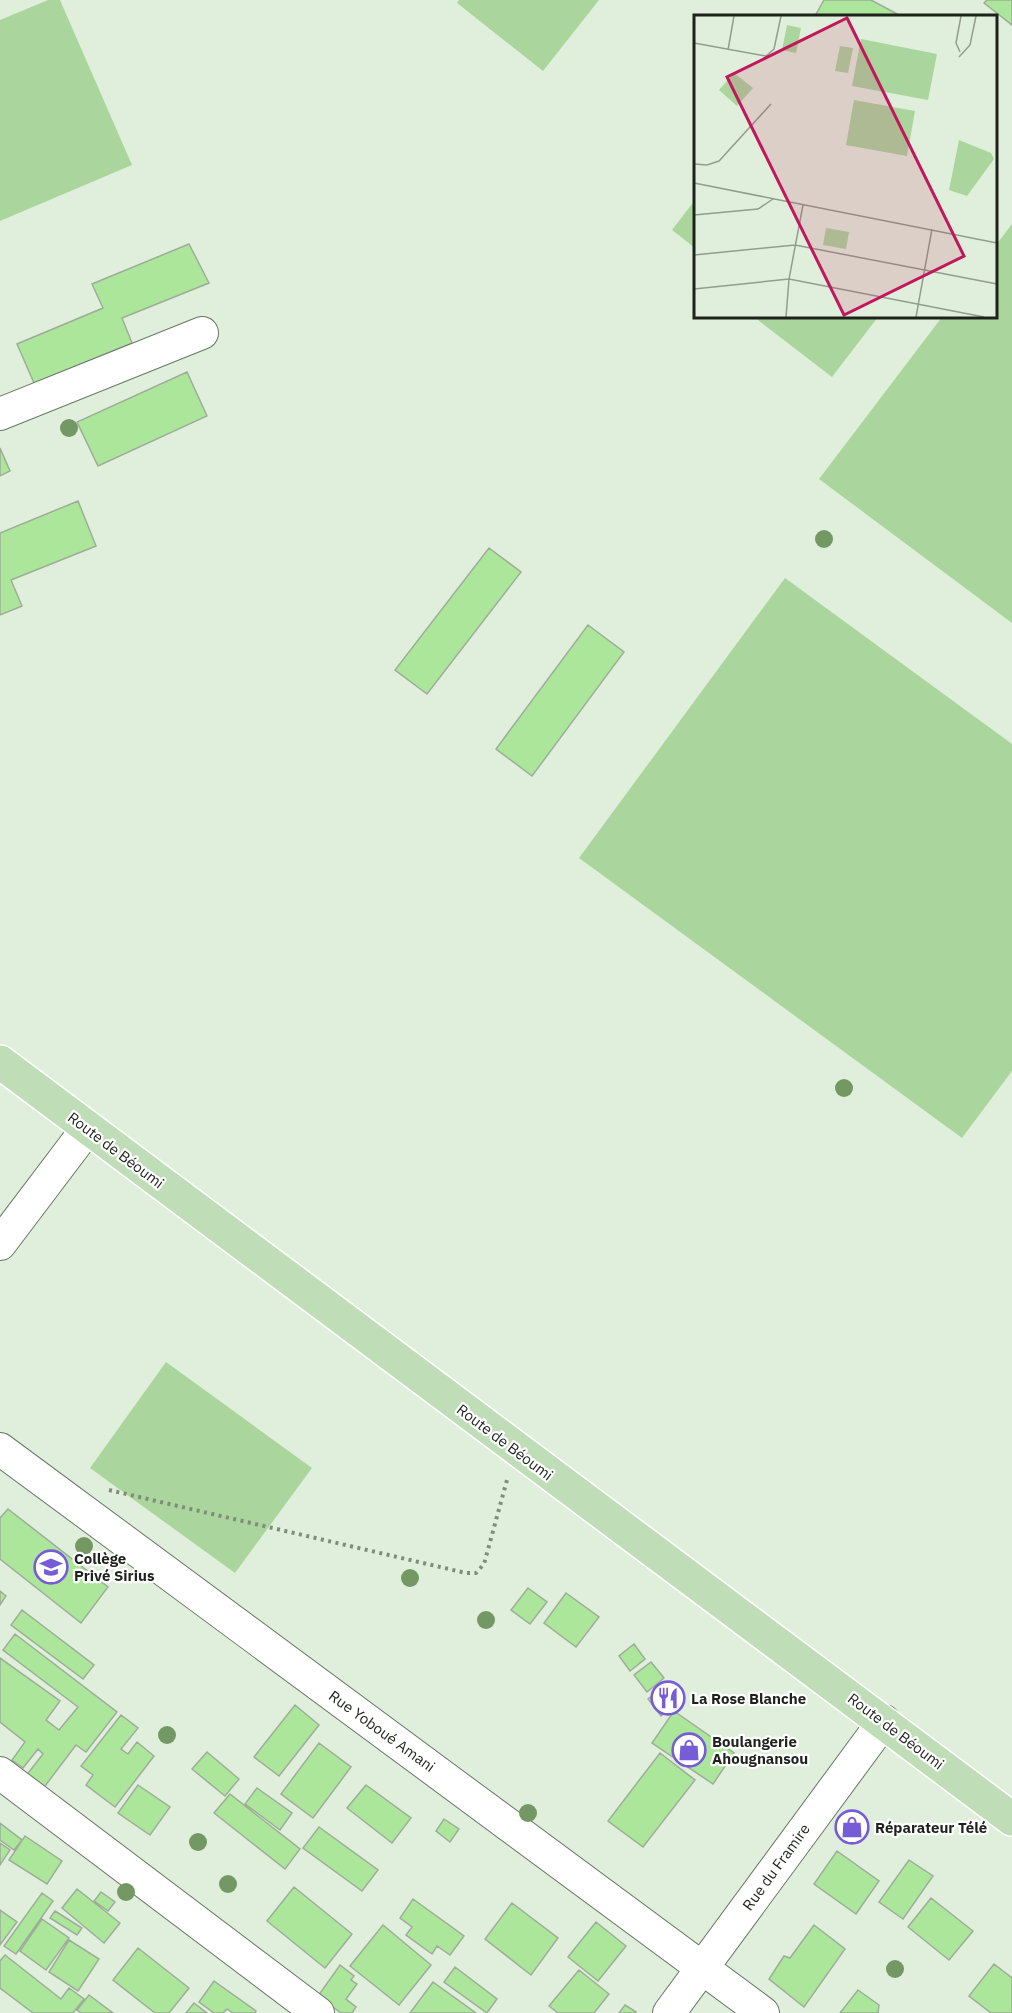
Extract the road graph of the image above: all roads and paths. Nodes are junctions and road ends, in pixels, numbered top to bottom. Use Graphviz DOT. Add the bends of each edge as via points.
graph roads {
  1 [pos="202,333"];
  2 [pos="0,414"];
  3 [pos="0,1062"];
  4 [pos="87,1128"];
  5 [pos="0,1244"];
  6 [pos="0,1449"];
  7 [pos="513,1449"];
  8 [pos="98,1487"];
  9 [pos="884,1721"];
  10 [pos="0,1773"];
  11 [pos="1012,1819"];
  12 [pos="703,1967"];
  13 [pos="318,2013"];
  14 [pos="669,2013"];
  15 [pos="763,2013"];
  1 -- 2 [label="street"];
  3 -- 4 [label="main road, Route de Béoumi"];
  4 -- 5 [label="street"];
  4 -- 7 [label="main road, Route de Béoumi"];
  6 -- 12 [label="street, Rue Yoboué Amani"];
  7 -- 8 [label="path" via="484,1564 476,1573"];
  7 -- 9 [label="main road, Route de Béoumi"];
  9 -- 11 [label="main road, Route de Béoumi"];
  9 -- 12 [label="street, Rue du Framire"];
  10 -- 13 [label="street"];
  12 -- 14 [label="street, Rue du Framire"];
  12 -- 15 [label="street, Rue Yoboué Amani"];
}
